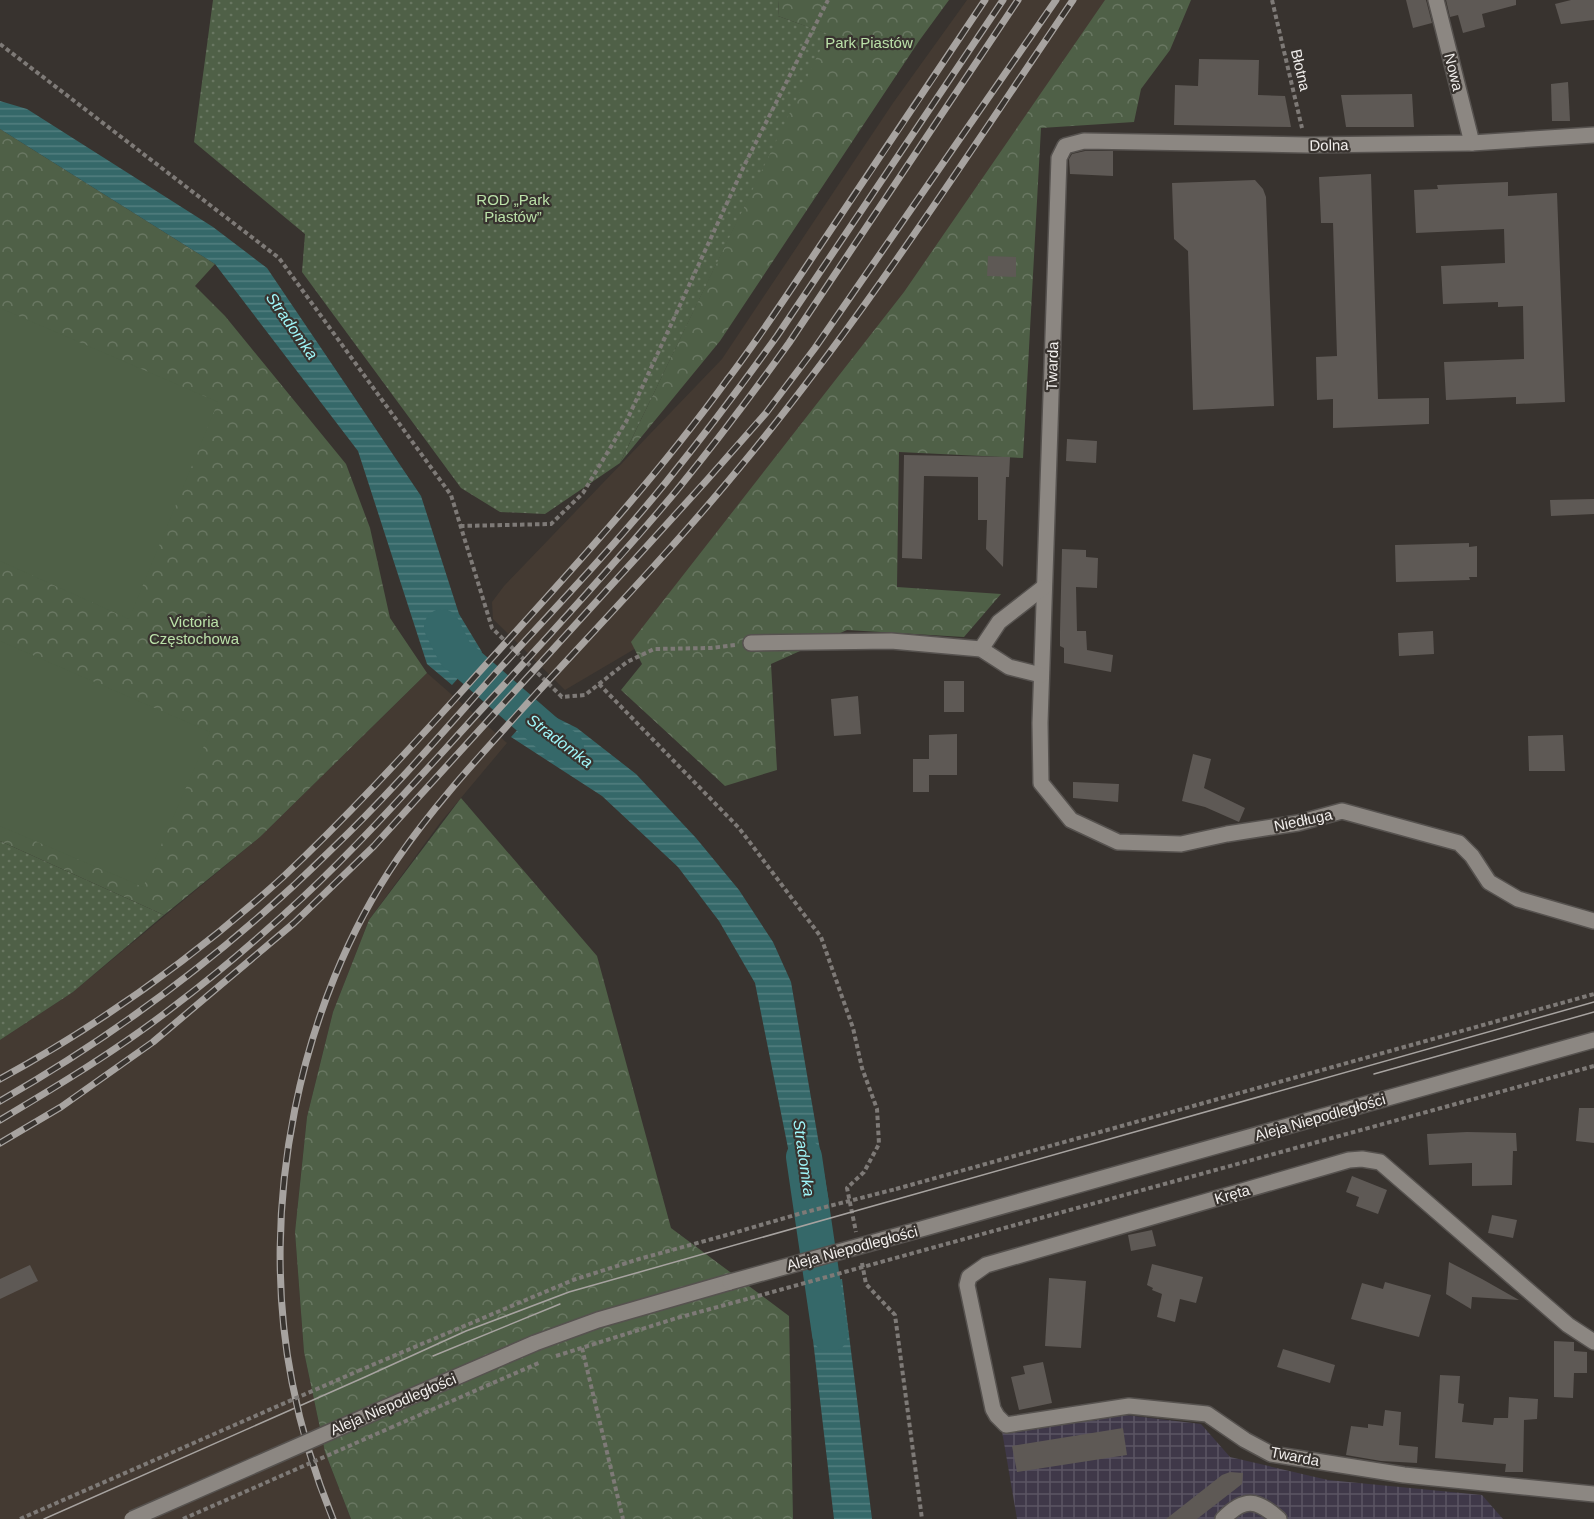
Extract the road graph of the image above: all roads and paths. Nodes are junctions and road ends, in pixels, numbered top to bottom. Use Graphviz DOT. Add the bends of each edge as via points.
graph roads {
  1 [pos="828,0"];
  2 [pos="1272,0"];
  3 [pos="1436,0"];
  4 [pos="0,44"];
  5 [pos="1594,135"];
  6 [pos="1472,143"];
  7 [pos="1306,145"];
  8 [pos="1065,146"];
  9 [pos="460,526"];
  10 [pos="1044,587"];
  11 [pos="751,643"];
  12 [pos="981,649"];
  13 [pos="1041,675"];
  14 [pos="599,684"];
  15 [pos="1041,783"];
  16 [pos="1594,921"];
  17 [pos="1594,994"];
  18 [pos="1594,1040"];
  19 [pos="1594,1066"];
  20 [pos="847,1188"];
  21 [pos="866,1284"];
  22 [pos="1594,1342"];
  23 [pos="582,1348"];
  24 [pos="1006,1425"];
  25 [pos="1594,1494"];
  26 [pos="20,1519"];
  27 [pos="132,1519"];
  28 [pos="183,1519"];
  29 [pos="623,1519"];
  30 [pos="922,1519"];
  31 [pos="1223,1519"];
  32 [pos="1279,1519"];
  1 -- 9 [label="path" via="745,164 627,420 583,493 551,524"];
  2 -- 7 [label="path, Błotna"];
  3 -- 6 [label="street, Nowa"];
  4 -- 9 [label="path" via="279,258 451,495"];
  5 -- 6 [label="street, Dolna"];
  6 -- 7 [label="street, Dolna"];
  7 -- 8 [label="street, Dolna" via="1084,141"];
  8 -- 10 [label="street, Twarda" via="1059,158"];
  9 -- 14 [label="path" via="492,628 562,697 585,695"];
  10 -- 12 [label="street" via="999,621"];
  10 -- 13 [label="street, Twarda"];
  11 -- 12 [label="street" via="880,641"];
  11 -- 14 [label="path" via="654,649 627,662"];
  12 -- 13 [label="street" via="1009,666"];
  13 -- 15 [label="street, Twarda"];
  14 -- 20 [label="path" via="740,828 821,937 877,1109 879,1144 864,1172"];
  15 -- 16 [label="street, Niedługa" via="1071,820 1118,842 1181,844 1342,811 1459,843 1489,882 1518,899"];
  17 -- 26 [label="path, bridge" via="573,1280"];
  18 -- 27 [label="street, Aleja Niepodległości, bridge" via="577,1328"];
  19 -- 23 [label="path, bridge"];
  21 -- 30 [label="path" via="895,1315"];
  22 -- 24 [label="street, Kręta" via="1569,1325 1380,1162 1349,1160 977,1270 969,1277 967,1293 993,1409"];
  23 -- 28 [label="path, bridge" via="550,1358"];
  23 -- 29 [label="path"];
  24 -- 25 [label="street, Twarda" via="1128,1406 1207,1414 1271,1454 1404,1475"];
  31 -- 32 [label="street" via="1235,1506 1246,1503 1266,1507"];
}
